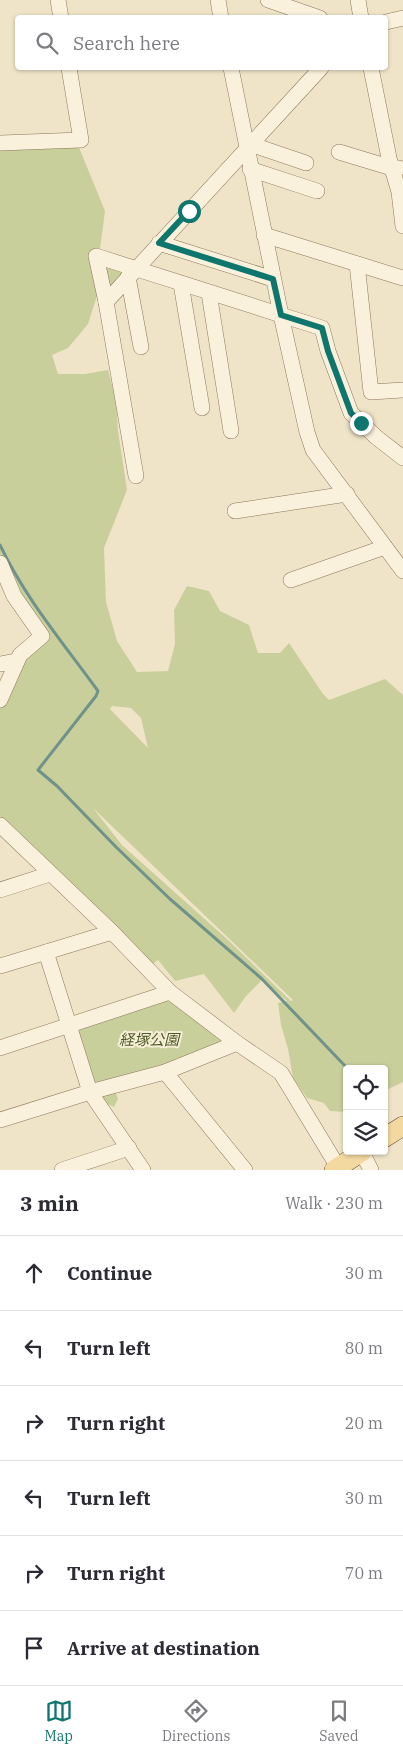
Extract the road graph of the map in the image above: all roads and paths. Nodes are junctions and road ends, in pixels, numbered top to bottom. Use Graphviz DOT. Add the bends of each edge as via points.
graph roads {
  1 [pos="58,0"];
  2 [pos="218,0"];
  3 [pos="268,0"];
  4 [pos="358,0"];
  5 [pos="60,15"];
  6 [pos="220,15"];
  7 [pos="311,15"];
  8 [pos="361,15"];
  9 [pos="403,18"];
  10 [pos="388,22"];
  11 [pos="69,70"];
  12 [pos="231,70"];
  13 [pos="319,70"];
  14 [pos="372,70"];
  15 [pos="0,143"];
  16 [pos="248,146"];
  17 [pos="339,152"];
  18 [pos="306,163"];
  19 [pos="398,168"];
  20 [pos="250,170"];
  21 [pos="318,191"];
  22 [pos="403,223"];
  23 [pos="264,235"];
  24 [pos="159,243"];
  25 [pos="356,264"];
  26 [pos="131,273"];
  27 [pos="403,278"];
  28 [pos="273,279"];
  29 [pos="181,284"];
  30 [pos="210,293"];
  31 [pos="106,302"];
  32 [pos="281,315"];
  33 [pos="140,347"];
  34 [pos="403,390"];
  35 [pos="202,408"];
  36 [pos="232,431"];
  37 [pos="403,458"];
  38 [pos="136,476"];
  39 [pos="347,494"];
  40 [pos="235,511"];
  41 [pos="385,547"];
  42 [pos="0,563"];
  43 [pos="403,570"];
  44 [pos="291,580"];
  45 [pos="7,597"];
  46 [pos="17,661"];
  47 [pos="0,664"];
  48 [pos="0,700"];
  49 [pos="0,825"];
  50 [pos="50,874"];
  51 [pos="0,890"];
  52 [pos="112,932"];
  53 [pos="46,952"];
  54 [pos="0,966"];
  55 [pos="170,992"];
  56 [pos="68,1026"];
  57 [pos="237,1043"];
  58 [pos="0,1048"];
  59 [pos="165,1072"];
  60 [pos="90,1092"];
  61 [pos="0,1120"];
  62 [pos="403,1126"];
  63 [pos="388,1135"];
  64 [pos="129,1148"];
  65 [pos="357,1155"];
  66 [pos="364,1155"];
  67 [pos="336,1169"];
  68 [pos="62,1170"];
  69 [pos="143,1170"];
  70 [pos="244,1170"];
  71 [pos="371,1170"];
  1 -- 5 [label="street"];
  2 -- 6 [label="street"];
  3 -- 7 [label="street"];
  4 -- 8 [label="street"];
  9 -- 10 [label="street"];
  11 -- 15 [label="street" via="81,140"];
  12 -- 16 [label="street"];
  13 -- 16 [label="street"];
  14 -- 19 [label="street"];
  16 -- 18 [label="street"];
  16 -- 20 [label="street"];
  16 -- 24 [label="street"];
  17 -- 19 [label="street"];
  19 -- 22 [label="street"];
  20 -- 21 [label="street"];
  20 -- 23 [label="street"];
  23 -- 25 [label="street"];
  23 -- 28 [label="street"];
  24 -- 26 [label="street"];
  24 -- 28 [label="street"];
  25 -- 27 [label="street"];
  25 -- 34 [label="street" via="371,392"];
  26 -- 29 [label="street"];
  26 -- 31 [label="street"];
  26 -- 31 [label="street" via="96,256"];
  26 -- 33 [label="street"];
  28 -- 32 [label="street"];
  29 -- 30 [label="street"];
  29 -- 35 [label="street"];
  30 -- 32 [label="street"];
  30 -- 36 [label="street"];
  31 -- 38 [label="street"];
  32 -- 37 [label="street" via="322,328 351,413"];
  32 -- 39 [label="street" via="313,450"];
  39 -- 40 [label="street"];
  39 -- 41 [label="street"];
  41 -- 43 [label="street"];
  41 -- 44 [label="street"];
  42 -- 45 [label="street"];
  45 -- 46 [label="street" via="42,636"];
  46 -- 47 [label="street"];
  46 -- 48 [label="street"];
  49 -- 50 [label="street"];
  50 -- 51 [label="street"];
  50 -- 52 [label="street"];
  52 -- 53 [label="street"];
  52 -- 55 [label="street"];
  53 -- 54 [label="street"];
  53 -- 56 [label="street"];
  55 -- 56 [label="street"];
  55 -- 57 [label="street"];
  56 -- 58 [label="street"];
  56 -- 60 [label="street"];
  57 -- 59 [label="street"];
  57 -- 67 [label="street" via="281,1073"];
  59 -- 60 [label="street"];
  59 -- 70 [label="street"];
  60 -- 61 [label="street"];
  60 -- 64 [label="street"];
  62 -- 63 [label="main road"];
  64 -- 68 [label="street"];
  64 -- 69 [label="street"];
  65 -- 67 [label="main road"];
  66 -- 71 [label="street"];
}
